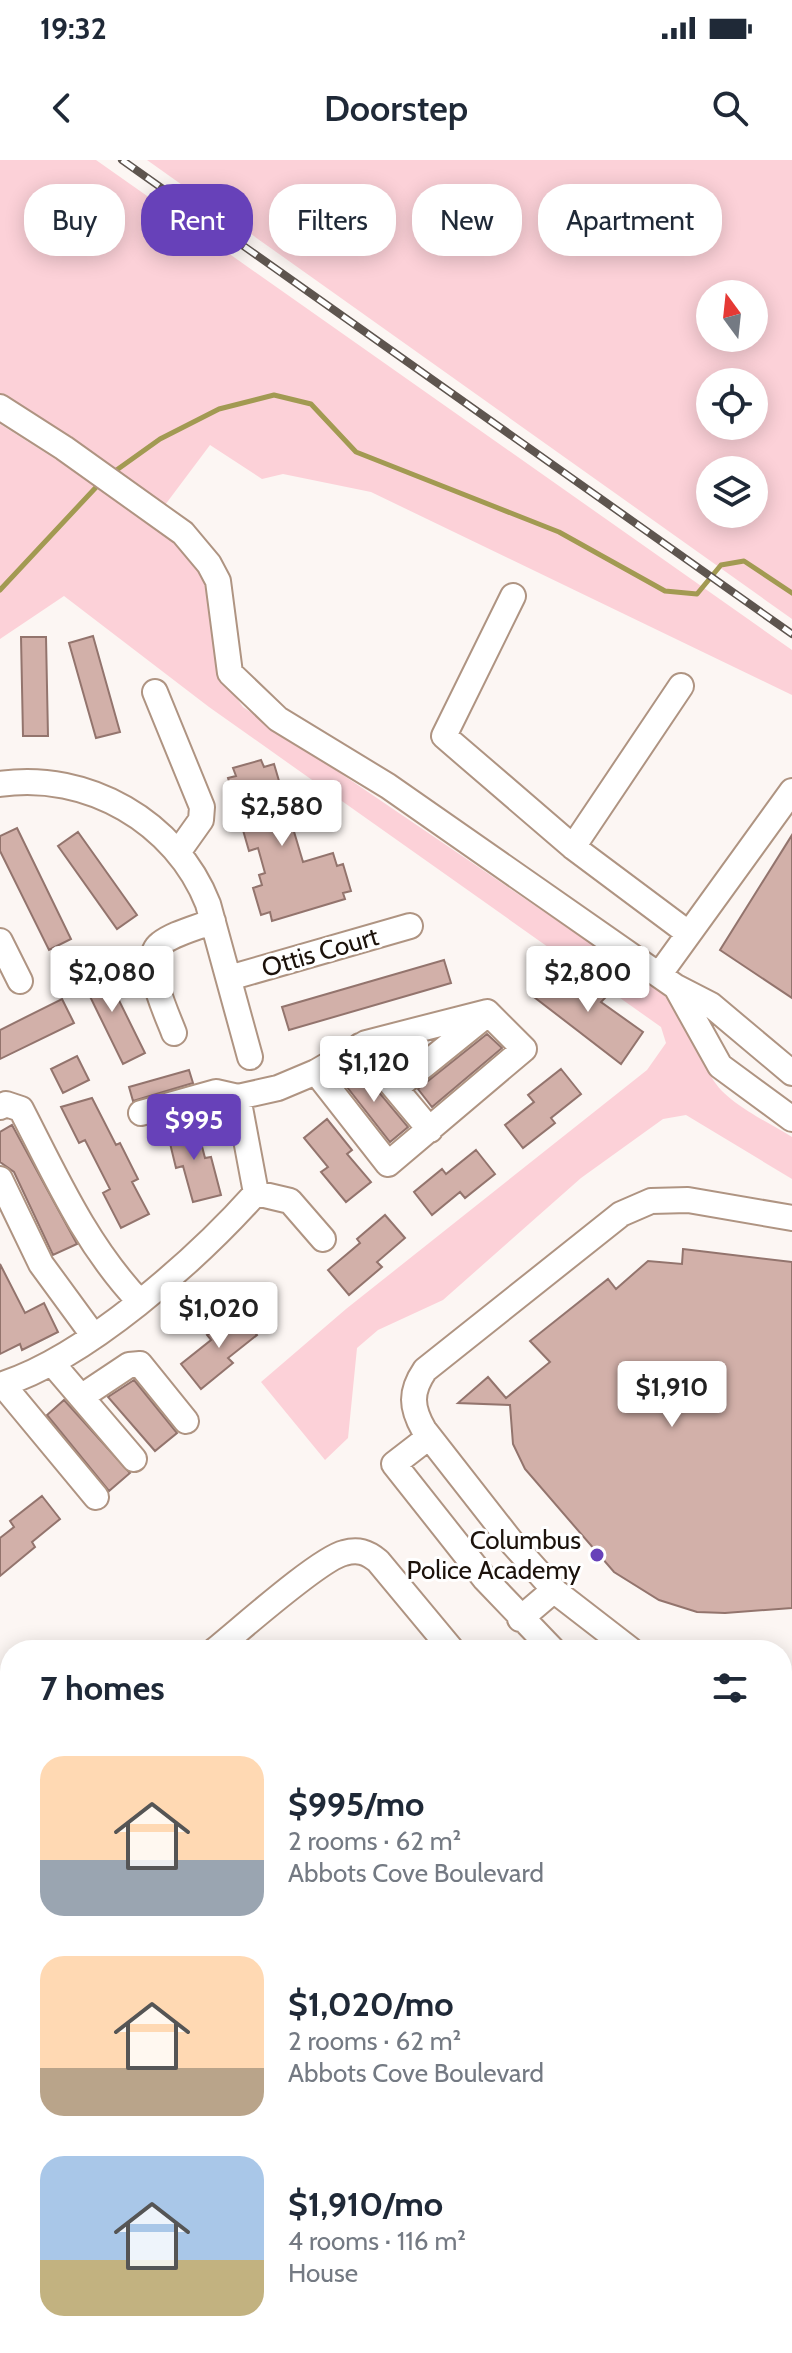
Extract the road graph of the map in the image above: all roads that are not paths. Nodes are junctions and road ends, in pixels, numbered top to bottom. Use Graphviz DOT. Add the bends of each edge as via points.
graph roads {
  1 [pos="0,407"];
  2 [pos="513,596"];
  3 [pos="681,686"];
  4 [pos="155,692"];
  5 [pos="0,784"];
  6 [pos="792,791"];
  7 [pos="573,847"];
  8 [pos="179,851"];
  9 [pos="213,921"];
  10 [pos="410,926"];
  11 [pos="688,933"];
  12 [pos="0,941"];
  13 [pos="229,978"];
  14 [pos="20,981"];
  15 [pos="668,981"];
  16 [pos="488,1014"];
  17 [pos="174,1033"];
  18 [pos="360,1046"];
  19 [pos="250,1057"];
  20 [pos="316,1072"];
  21 [pos="792,1073"];
  22 [pos="396,1088"];
  23 [pos="238,1097"];
  24 [pos="0,1107"];
  25 [pos="141,1113"];
  26 [pos="792,1119"];
  27 [pos="430,1130"];
  28 [pos="0,1179"];
  29 [pos="256,1193"];
  30 [pos="792,1218"];
  31 [pos="323,1239"];
  32 [pos="139,1301"];
  33 [pos="93,1335"];
  34 [pos="52,1363"];
  35 [pos="2,1385"];
  36 [pos="81,1397"];
  37 [pos="186,1421"];
  38 [pos="429,1437"];
  39 [pos="134,1459"];
  40 [pos="96,1497"];
  41 [pos="554,1590"];
  42 [pos="520,1619"];
  43 [pos="228,1640"];
  44 [pos="444,1640"];
  45 [pos="542,1640"];
  46 [pos="618,1640"];
  1 -- 15 [label="street" via="183,533 218,581 230,673 278,719 388,786"];
  2 -- 7 [label="street" via="444,736"];
  3 -- 7 [label="street"];
  4 -- 8 [label="street" via="202,807 201,820"];
  5 -- 8 [label="street" via="44,783 92,793 153,827"];
  6 -- 11 [label="street"];
  7 -- 11 [label="street"];
  8 -- 9 [label="street" via="199,881"];
  9 -- 13 [label="street"];
  9 -- 17 [label="street" via="159,944 153,954 154,978"];
  10 -- 13 [label="street, Ottis Court"];
  11 -- 15 [label="street"];
  12 -- 14 [label="street"];
  13 -- 19 [label="street"];
  15 -- 21 [label="street" via="711,1005"];
  15 -- 26 [label="street" via="720,1066"];
  16 -- 18 [label="street"];
  16 -- 22 [label="street"];
  16 -- 27 [label="street" via="524,1049"];
  18 -- 20 [label="street"];
  18 -- 22 [label="street"];
  20 -- 23 [label="street"];
  20 -- 27 [label="street" via="388,1164"];
  22 -- 27 [label="street"];
  23 -- 25 [label="street" via="216,1092"];
  23 -- 29 [label="street"];
  24 -- 32 [label="street" via="21,1109 87,1236"];
  28 -- 33 [label="street" via="41,1264"];
  29 -- 31 [label="street" via="290,1201"];
  29 -- 32 [label="street" via="217,1236"];
  30 -- 38 [label="street" via="688,1200 651,1201 621,1214 425,1370 413,1387 414,1411"];
  32 -- 33 [label="street"];
  33 -- 34 [label="street"];
  34 -- 35 [label="street"];
  34 -- 36 [label="street"];
  35 -- 40 [label="street"];
  36 -- 37 [label="street" via="129,1365 140,1364"];
  36 -- 39 [label="street"];
  38 -- 41 [label="street"];
  38 -- 42 [label="street" via="394,1464"];
  41 -- 42 [label="street"];
  41 -- 46 [label="street"];
  42 -- 45 [label="street"];
  43 -- 44 [label="street" via="328,1561 356,1551 378,1561"];
}
